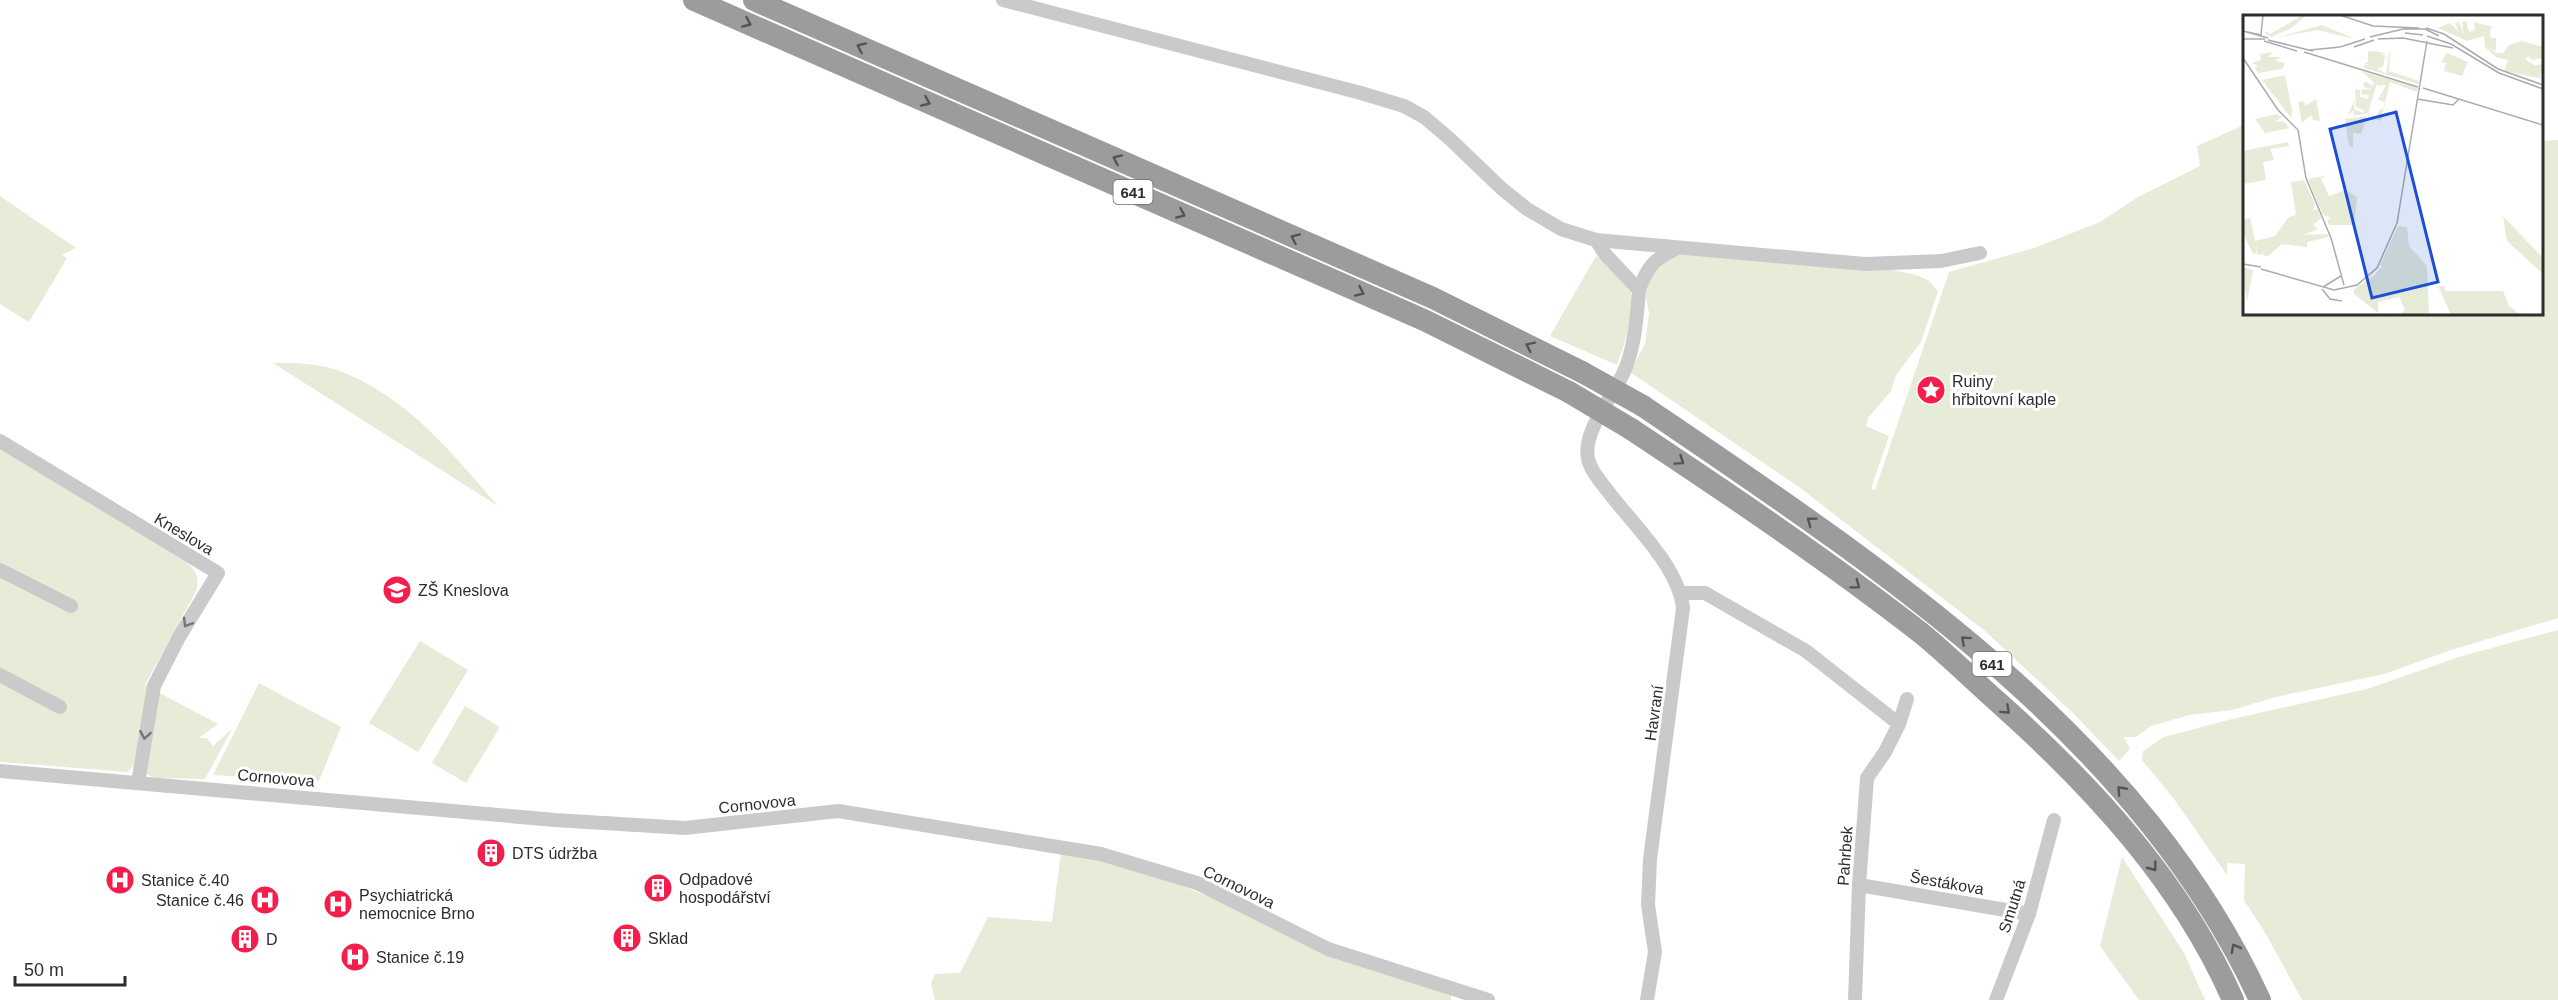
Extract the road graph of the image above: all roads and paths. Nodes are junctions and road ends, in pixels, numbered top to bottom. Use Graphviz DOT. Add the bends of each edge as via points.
graph roads {
  1 [pos="693,0"];
  2 [pos="754,0"];
  3 [pos="1003,0"];
  4 [pos="1596,240"];
  5 [pos="1678,248"];
  6 [pos="1980,253"];
  7 [pos="1639,290"];
  8 [pos="0,441"];
  9 [pos="0,570"];
  10 [pos="1682,593"];
  11 [pos="71,606"];
  12 [pos="0,675"];
  13 [pos="1907,699"];
  14 [pos="60,706"];
  15 [pos="1899,724"];
  16 [pos="0,771"];
  17 [pos="138,783"];
  18 [pos="2054,820"];
  19 [pos="1859,885"];
  20 [pos="2030,914"];
  21 [pos="1488,1000"];
  22 [pos="1647,1000"];
  23 [pos="1855,1000"];
  24 [pos="1996,1000"];
  25 [pos="2234,1000"];
  26 [pos="2260,1000"];
  1 -- 25 [label="highway, 641, one-way, bridge" via="1425,320 1569,392 1631,429 1786,532 1922,635 2057,755 2124,829 2193,922"];
  26 -- 2 [label="highway, 641, one-way, bridge" via="2215,912 2146,817 2073,736 1936,615 1799,512 1643,406 1423,294"];
  3 -- 4 [label="street" via="1404,106 1438,127 1527,209 1562,229"];
  4 -- 5 [label="street"];
  4 -- 7 [label="street"];
  5 -- 6 [label="street" via="1865,264 1941,261"];
  5 -- 7 [label="street" via="1658,257"];
  7 -- 10 [label="street" via="1627,365 1592,431 1588,458 1600,482 1662,559"];
  8 -- 17 [label="street, Kneslova, one-way" via="218,573 154,686"];
  9 -- 11 [label="street"];
  10 -- 15 [label="street" via="1705,593 1806,651"];
  10 -- 22 [label="street, Havraní" via="1676,678 1650,859 1648,905 1655,952"];
  12 -- 14 [label="street"];
  13 -- 15 [label="street, Pahrbek"];
  15 -- 19 [label="street, Pahrbek" via="1867,778"];
  16 -- 17 [label="street, Cornovova"];
  17 -- 21 [label="street, Cornovova" via="685,828 838,811 1038,843 1101,854 1197,883 1328,949"];
  18 -- 20 [label="street, Smutná"];
  19 -- 20 [label="street, Šestákova"];
  19 -- 23 [label="street, Pahrbek"];
  20 -- 24 [label="street, Smutná"];
}
